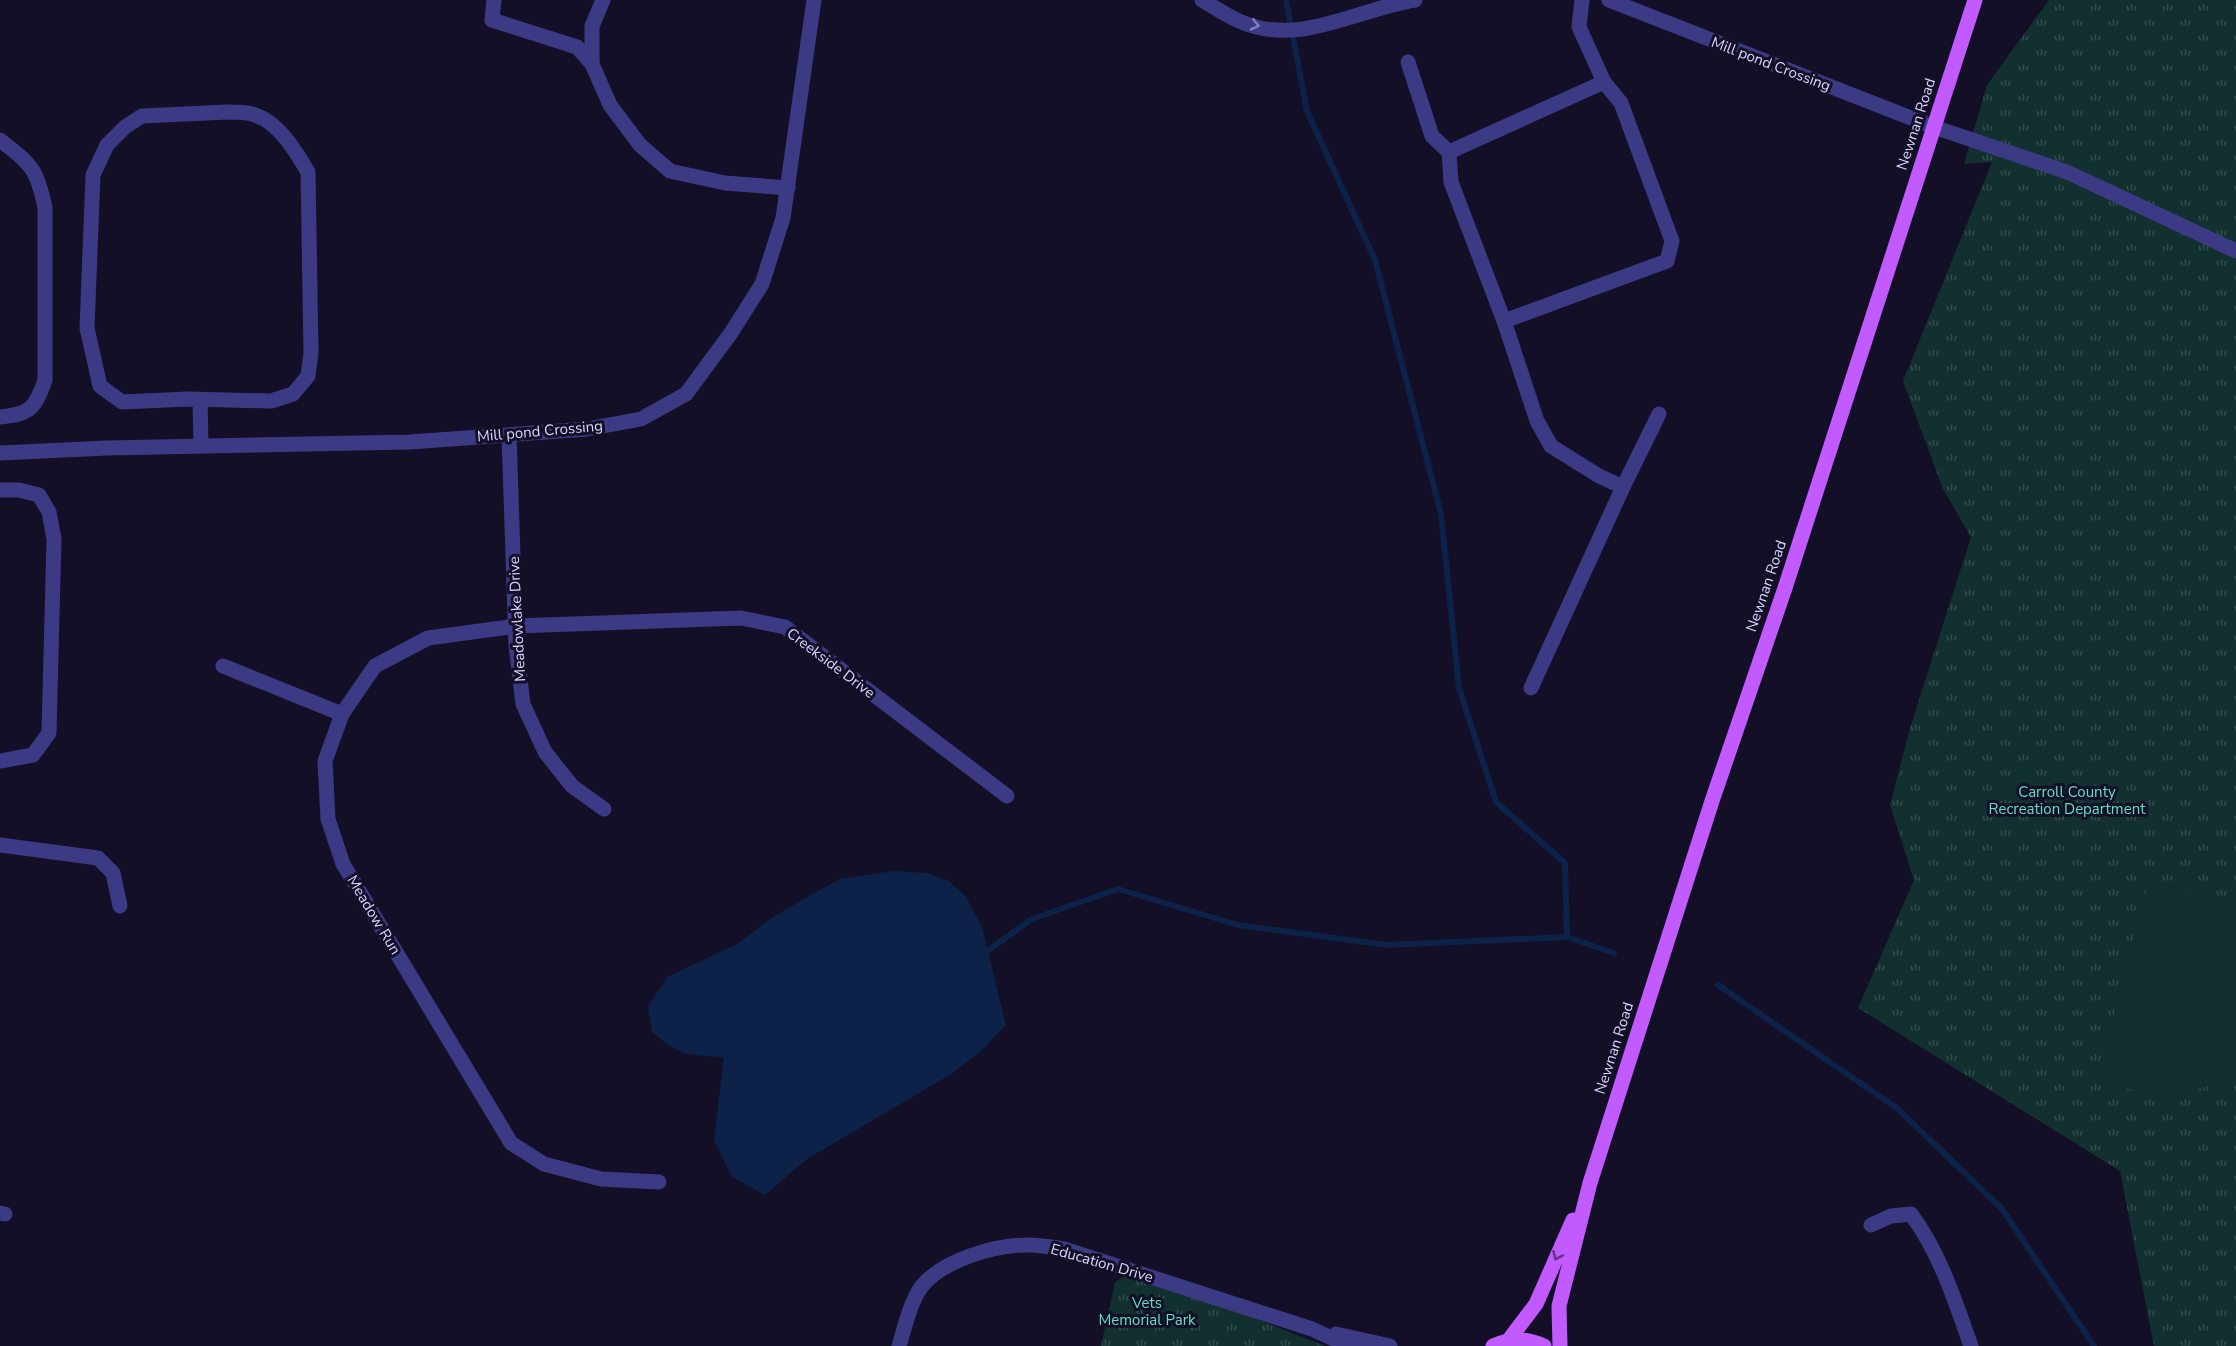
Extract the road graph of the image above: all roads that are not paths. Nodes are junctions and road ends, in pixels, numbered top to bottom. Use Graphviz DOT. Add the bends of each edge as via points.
graph roads {
  1 [pos="494,0"];
  2 [pos="603,0"];
  3 [pos="814,0"];
  4 [pos="1202,0"];
  5 [pos="1415,0"];
  6 [pos="1582,0"];
  7 [pos="1609,0"];
  8 [pos="1975,0"];
  9 [pos="1408,62"];
  10 [pos="592,64"];
  11 [pos="1604,82"];
  12 [pos="1934,127"];
  13 [pos="0,140"];
  14 [pos="1449,152"];
  15 [pos="788,188"];
  16 [pos="2236,251"];
  17 [pos="1504,321"];
  18 [pos="200,400"];
  19 [pos="1659,414"];
  20 [pos="0,417"];
  21 [pos="509,435"];
  22 [pos="201,446"];
  23 [pos="0,453"];
  24 [pos="1623,487"];
  25 [pos="0,490"];
  26 [pos="516,627"];
  27 [pos="223,666"];
  28 [pos="1531,688"];
  29 [pos="342,714"];
  30 [pos="0,761"];
  31 [pos="1007,796"];
  32 [pos="604,809"];
  33 [pos="0,845"];
  34 [pos="120,906"];
  35 [pos="659,1182"];
  36 [pos="1590,1183"];
  37 [pos="1871,1225"];
  38 [pos="1312,1329"];
  39 [pos="1508,1341"];
  40 [pos="899,1346"];
  41 [pos="1348,1346"];
  42 [pos="1390,1346"];
  43 [pos="1493,1346"];
  44 [pos="1544,1346"];
  45 [pos="1560,1346"];
  46 [pos="1971,1346"];
  1 -- 10 [label="street" via="492,20 576,46"];
  2 -- 10 [label="street" via="592,26"];
  3 -- 15 [label="street, Mill pond Crossing"];
  4 -- 5 [label="street, one-way" via="1240,22 1279,30 1315,28"];
  6 -- 11 [label="street" via="1579,27"];
  7 -- 12 [label="street, Mill pond Crossing"];
  8 -- 12 [label="main road, Newnan Road"];
  9 -- 14 [label="street" via="1432,136"];
  10 -- 15 [label="street" via="610,105 640,145 670,171 725,183"];
  11 -- 14 [label="street"];
  11 -- 17 [label="street" via="1621,103 1672,241 1667,261"];
  12 -- 16 [label="street, Mill pond Crossing" via="2067,172"];
  12 -- 36 [label="main road, Newnan Road"];
  13 -- 20 [label="street" via="26,160 40,180 45,208 45,380 38,401 22,415"];
  14 -- 17 [label="street" via="1451,182"];
  15 -- 21 [label="street, Mill pond Crossing" via="783,218 762,284 686,394 641,419 587,429"];
  17 -- 24 [label="street" via="1537,421 1551,446"];
  18 -- 18 [label="street" via="122,402 99,386 87,328 93,176 107,146 142,116 252,114 271,123 308,172 308,376 293,394 270,401"];
  18 -- 22 [label="street"];
  19 -- 24 [label="street"];
  21 -- 22 [label="street, Mill pond Crossing" via="410,442"];
  21 -- 26 [label="street, Meadowlake Drive"];
  22 -- 23 [label="street, Mill pond Crossing"];
  24 -- 28 [label="street"];
  25 -- 30 [label="street" via="39,495 49,512 54,539 49,733 33,755"];
  26 -- 29 [label="street, Meadow Run" via="428,638 375,666"];
  26 -- 31 [label="street, Creekside Drive" via="741,618 784,627"];
  26 -- 32 [label="street, Meadowlake Drive" via="523,704 545,752 573,786"];
  27 -- 29 [label="street"];
  29 -- 35 [label="street, Meadow Run" via="325,761 328,819 344,864 511,1143 544,1164 601,1179"];
  33 -- 34 [label="street" via="98,858 114,873"];
  36 -- 39 [label="main road, Newnan Road, one-way" via="1536,1304"];
  36 -- 45 [label="main road, Newnan Road" via="1559,1306"];
  37 -- 46 [label="street" via="1892,1216 1911,1214 1926,1234"];
  38 -- 40 [label="street, Education Drive" via="1064,1249 1026,1245 995,1248 934,1275 914,1300"];
  38 -- 41 [label="street, Education Drive"];
  38 -- 42 [label="street, Education Drive"];
  39 -- 43 [label="main road"];
  39 -- 44 [label="main road"];
}
